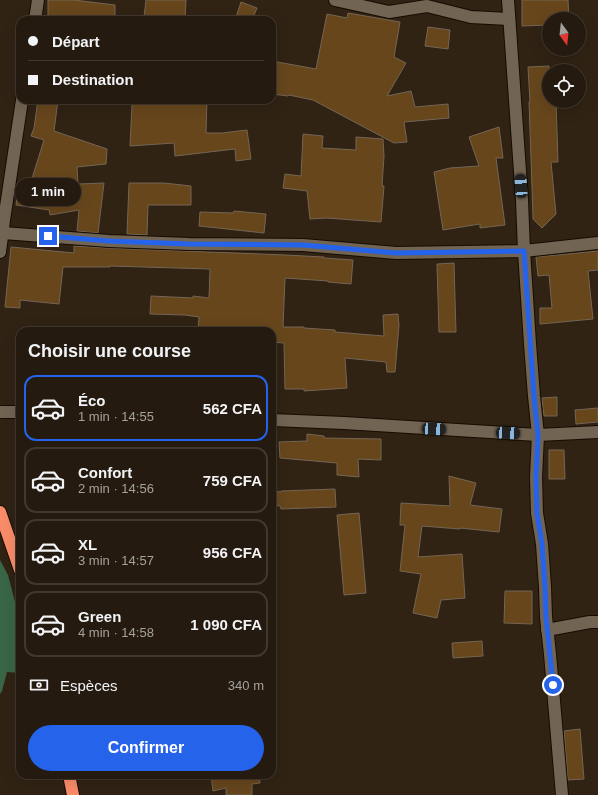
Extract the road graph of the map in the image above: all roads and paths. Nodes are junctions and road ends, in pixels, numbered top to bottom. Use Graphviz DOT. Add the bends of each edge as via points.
graph roads {
  1 [pos="38,0"];
  2 [pos="335,0"];
  3 [pos="508,0"];
  4 [pos="36,16"];
  5 [pos="509,19"];
  6 [pos="21,104"];
  7 [pos="3,233"];
  8 [pos="598,243"];
  9 [pos="524,251"];
  10 [pos="0,252"];
  11 [pos="0,412"];
  12 [pos="16,412"];
  13 [pos="276,420"];
  14 [pos="598,432"];
  15 [pos="538,435"];
  16 [pos="0,512"];
  17 [pos="16,558"];
  18 [pos="598,622"];
  19 [pos="547,630"];
  20 [pos="70,779"];
  21 [pos="72,795"];
  22 [pos="562,795"];
  1 -- 4 [label="street"];
  2 -- 5 [label="street" via="389,12 427,6 471,17"];
  3 -- 5 [label="street"];
  5 -- 9 [label="street"];
  6 -- 7 [label="street"];
  7 -- 9 [label="street" via="117,242 303,245 396,253"];
  7 -- 10 [label="street"];
  8 -- 9 [label="street"];
  9 -- 15 [label="street"];
  11 -- 12 [label="street"];
  13 -- 15 [label="street"];
  14 -- 15 [label="street"];
  15 -- 19 [label="street" via="537,513 542,544"];
  16 -- 17 [label="highway"];
  18 -- 19 [label="street"];
  19 -- 22 [label="street"];
  20 -- 21 [label="highway"];
}
